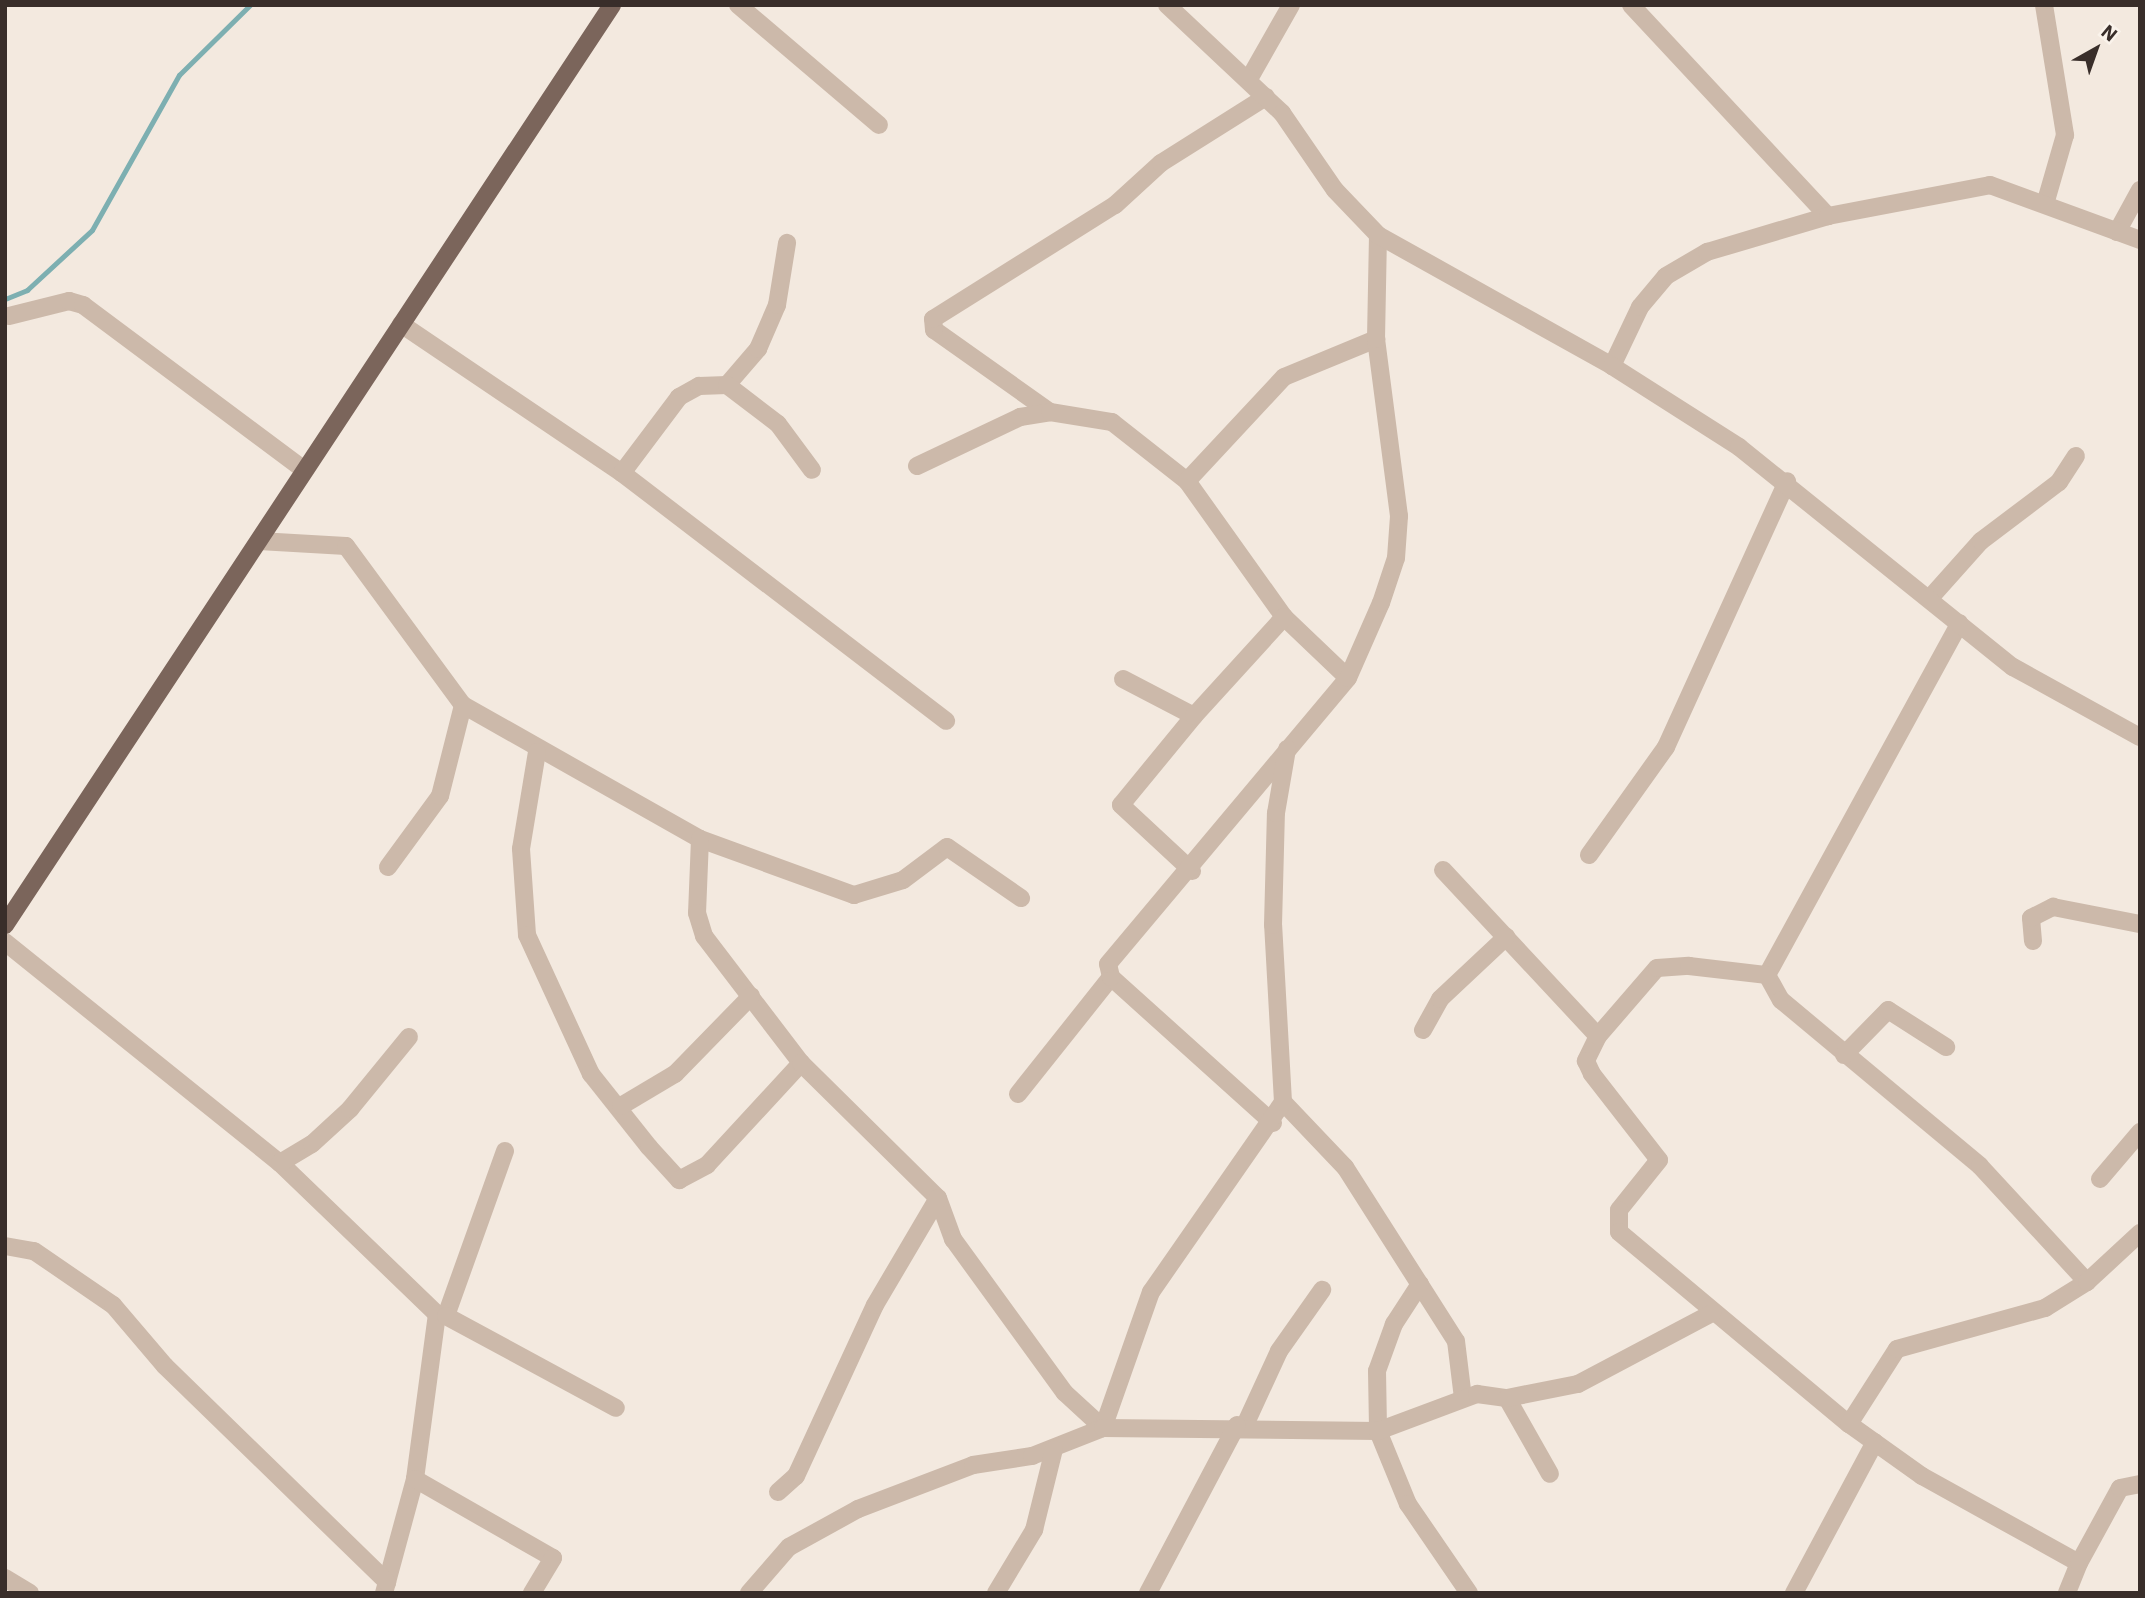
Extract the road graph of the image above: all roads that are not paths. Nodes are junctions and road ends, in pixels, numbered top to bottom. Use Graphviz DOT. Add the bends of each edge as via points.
graph roads {
  1 [pos="612,5"];
  2 [pos="738,5"];
  3 [pos="1167,5"];
  4 [pos="1291,5"];
  5 [pos="2044,5"];
  6 [pos="1638,8"];
  7 [pos="1249,79"];
  8 [pos="1266,97"];
  9 [pos="879,125"];
  10 [pos="2140,190"];
  11 [pos="2046,201"];
  12 [pos="1828,216"];
  13 [pos="2117,232"];
  14 [pos="1378,235"];
  15 [pos="2140,240"];
  16 [pos="787,243"];
  17 [pos="9,316"];
  18 [pos="401,324"];
  19 [pos="1376,339"];
  20 [pos="1612,366"];
  21 [pos="727,385"];
  22 [pos="1050,412"];
  23 [pos="2076,456"];
  24 [pos="917,466"];
  25 [pos="304,470"];
  26 [pos="812,470"];
  27 [pos="622,473"];
  28 [pos="1187,481"];
  29 [pos="1787,481"];
  30 [pos="259,541"];
  31 [pos="1930,598"];
  32 [pos="1284,617"];
  33 [pos="1960,622"];
  34 [pos="1348,678"];
  35 [pos="1123,679"];
  36 [pos="463,705"];
  37 [pos="1194,716"];
  38 [pos="946,721"];
  39 [pos="2140,737"];
  40 [pos="1288,746"];
  41 [pos="537,751"];
  42 [pos="700,839"];
  43 [pos="1589,855"];
  44 [pos="388,867"];
  45 [pos="1443,870"];
  46 [pos="1192,871"];
  47 [pos="1021,898"];
  48 [pos="2140,924"];
  49 [pos="5,925"];
  50 [pos="1506,937"];
  51 [pos="5,942"];
  52 [pos="2033,942"];
  53 [pos="1766,975"];
  54 [pos="1111,977"];
  55 [pos="751,996"];
  56 [pos="1423,1030"];
  57 [pos="1598,1036"];
  58 [pos="409,1037"];
  59 [pos="1946,1047"];
  60 [pos="1844,1055"];
  61 [pos="801,1063"];
  62 [pos="1018,1094"];
  63 [pos="1283,1102"];
  64 [pos="621,1106"];
  65 [pos="1273,1123"];
  66 [pos="2140,1132"];
  67 [pos="505,1151"];
  68 [pos="280,1163"];
  69 [pos="2100,1179"];
  70 [pos="938,1198"];
  71 [pos="2140,1233"];
  72 [pos="5,1246"];
  73 [pos="2087,1282"];
  74 [pos="1420,1284"];
  75 [pos="1322,1290"];
  76 [pos="1712,1312"];
  77 [pos="442,1315"];
  78 [pos="1463,1398"];
  79 [pos="1507,1398"];
  80 [pos="616,1408"];
  81 [pos="1849,1424"];
  82 [pos="1241,1425"];
  83 [pos="1103,1428"];
  84 [pos="1378,1431"];
  85 [pos="1875,1442"];
  86 [pos="1054,1449"];
  87 [pos="1550,1474"];
  88 [pos="415,1479"];
  89 [pos="2140,1484"];
  90 [pos="778,1492"];
  91 [pos="2079,1563"];
  92 [pos="5,1578"];
  93 [pos="385,1587"];
  94 [pos="30,1593"];
  95 [pos="532,1593"];
  96 [pos="748,1593"];
  97 [pos="996,1593"];
  98 [pos="1148,1593"];
  99 [pos="1469,1593"];
  100 [pos="1794,1593"];
  101 [pos="2067,1593"];
  1 -- 18 [label="main road"];
  2 -- 9 [label="street"];
  3 -- 7 [label="street"];
  4 -- 7 [label="street"];
  5 -- 11 [label="street" via="2065,135"];
  6 -- 12 [label="street"];
  7 -- 8 [label="street"];
  8 -- 14 [label="street" via="1335,190"];
  8 -- 22 [label="street" via="1161,163 1115,205 933,318 934,330"];
  10 -- 13 [label="street"];
  11 -- 12 [label="street" via="1990,185 1961,186"];
  11 -- 13 [label="street"];
  12 -- 20 [label="street" via="1707,252 1666,276 1640,307"];
  13 -- 15 [label="street"];
  14 -- 19 [label="street"];
  14 -- 20 [label="street"];
  16 -- 21 [label="street" via="777,304 758,349"];
  17 -- 25 [label="street" via="69,301 83,305"];
  18 -- 25 [label="main road"];
  18 -- 27 [label="street"];
  19 -- 28 [label="street" via="1284,377"];
  19 -- 34 [label="street" via="1397,489 1396,558"];
  20 -- 29 [label="street"];
  21 -- 26 [label="street" via="778,424"];
  21 -- 27 [label="street" via="699,386 679,397"];
  22 -- 24 [label="street" via="1020,417"];
  22 -- 28 [label="street" via="1112,422"];
  23 -- 31 [label="street" via="2059,482 1981,541"];
  25 -- 30 [label="main road"];
  27 -- 38 [label="street"];
  28 -- 32 [label="street"];
  29 -- 31 [label="street"];
  29 -- 43 [label="street" via="1665,747"];
  30 -- 36 [label="street" via="346,546"];
  30 -- 49 [label="main road"];
  31 -- 33 [label="street"];
  32 -- 34 [label="street"];
  32 -- 37 [label="street"];
  33 -- 39 [label="street" via="2013,667"];
  33 -- 53 [label="street"];
  34 -- 40 [label="street"];
  35 -- 37 [label="street"];
  36 -- 41 [label="street"];
  36 -- 44 [label="street" via="440,796"];
  37 -- 46 [label="street" via="1121,805"];
  40 -- 46 [label="street"];
  40 -- 63 [label="street" via="1276,813 1273,925"];
  41 -- 42 [label="street"];
  41 -- 64 [label="street" via="521,849 527,934 591,1074"];
  42 -- 47 [label="street" via="854,895 904,880 947,847"];
  42 -- 55 [label="street" via="697,913 704,936"];
  45 -- 50 [label="street"];
  46 -- 54 [label="street" via="1114,955"];
  48 -- 52 [label="street" via="2053,907 2031,918"];
  50 -- 56 [label="street" via="1440,999"];
  50 -- 57 [label="street"];
  51 -- 68 [label="street"];
  53 -- 57 [label="street" via="1689,965 1657,968"];
  53 -- 60 [label="street" via="1781,1000"];
  54 -- 62 [label="street"];
  54 -- 65 [label="street"];
  55 -- 61 [label="street"];
  55 -- 64 [label="street" via="675,1074"];
  57 -- 76 [label="street" via="1586,1061 1592,1074 1659,1160 1619,1210 1619,1232"];
  58 -- 68 [label="street" via="350,1109 312,1144"];
  59 -- 60 [label="street" via="1888,1010"];
  60 -- 73 [label="street" via="1980,1166"];
  61 -- 64 [label="street" via="758,1104 726,1149 679,1180"];
  61 -- 70 [label="street"];
  63 -- 65 [label="street"];
  63 -- 74 [label="street" via="1345,1167"];
  65 -- 83 [label="street" via="1191,1227 1151,1292"];
  66 -- 69 [label="street"];
  67 -- 77 [label="street"];
  68 -- 77 [label="street"];
  70 -- 83 [label="street" via="953,1239 1065,1393"];
  70 -- 90 [label="street" via="875,1305 796,1476"];
  71 -- 73 [label="street"];
  72 -- 93 [label="street" via="34,1251 113,1306"];
  73 -- 81 [label="street" via="2045,1308 1897,1349"];
  74 -- 78 [label="street" via="1456,1341"];
  74 -- 84 [label="street" via="1394,1324 1377,1371"];
  75 -- 82 [label="street" via="1279,1351"];
  76 -- 79 [label="street" via="1578,1384"];
  76 -- 81 [label="street"];
  77 -- 80 [label="street"];
  77 -- 88 [label="street"];
  78 -- 79 [label="street"];
  78 -- 84 [label="street"];
  79 -- 87 [label="street"];
  81 -- 85 [label="street"];
  82 -- 83 [label="street"];
  82 -- 84 [label="street"];
  82 -- 98 [label="street"];
  83 -- 86 [label="street"];
  84 -- 99 [label="street" via="1408,1504"];
  85 -- 91 [label="street" via="1978,1509"];
  85 -- 100 [label="street"];
  86 -- 96 [label="street" via="972,1465 858,1509 789,1547"];
  86 -- 97 [label="street" via="1034,1530"];
  88 -- 93 [label="street"];
  88 -- 95 [label="street" via="553,1558"];
  89 -- 91 [label="street" via="2120,1488"];
  91 -- 101 [label="street"];
  92 -- 94 [label="street"];
}
